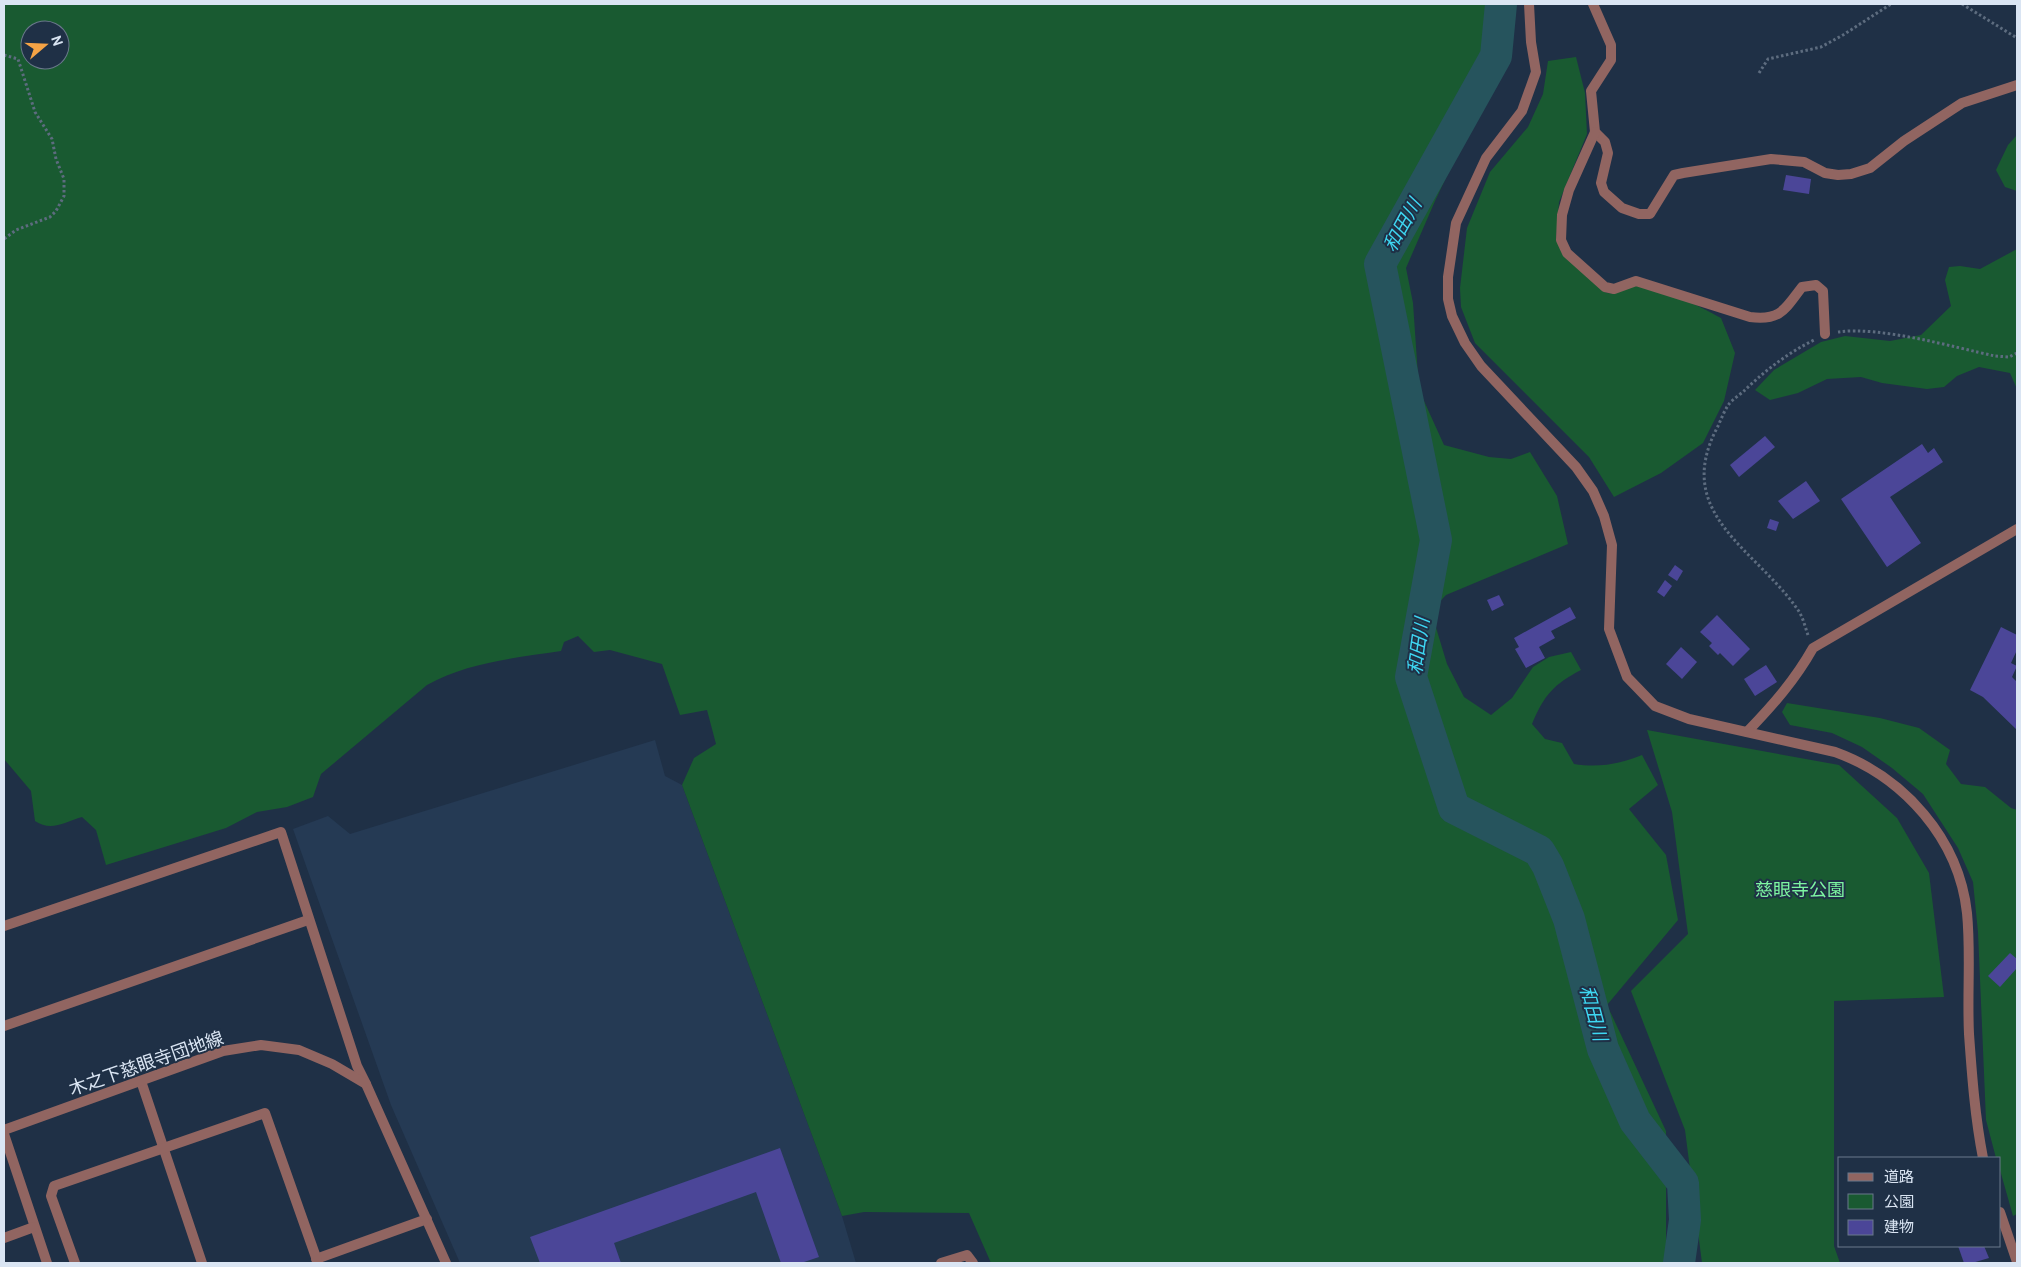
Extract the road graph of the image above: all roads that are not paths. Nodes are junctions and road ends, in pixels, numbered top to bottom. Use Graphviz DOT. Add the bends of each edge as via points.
graph roads {
  1 [pos="1530,4"];
  2 [pos="1593,4"];
  3 [pos="2017,85"];
  4 [pos="1595,132"];
  5 [pos="1825,334"];
  6 [pos="2017,529"];
  7 [pos="1747,732"];
  8 [pos="308,920"];
  9 [pos="4,926"];
  10 [pos="4,1026"];
  11 [pos="141,1081"];
  12 [pos="366,1084"];
  13 [pos="4,1130"];
  14 [pos="4,1134"];
  15 [pos="164,1149"];
  16 [pos="1983,1157"];
  17 [pos="2001,1215"];
  18 [pos="427,1219"];
  19 [pos="34,1227"];
  20 [pos="4,1238"];
  21 [pos="317,1261"];
  22 [pos="2017,1262"];
  23 [pos="47,1263"];
  24 [pos="75,1263"];
  25 [pos="202,1263"];
  26 [pos="446,1263"];
  27 [pos="941,1263"];
  28 [pos="973,1263"];
  1 -- 7 [label="street" via="1536,72 1522,111 1486,158 1456,223 1448,277 1452,316 1481,366 1576,467 1592,491 1604,516 1612,545 1608,629 1627,677 1654,706 1689,719"];
  2 -- 4 [label="street" via="1610,45 1611,60 1591,91"];
  3 -- 4 [label="street" via="1962,103 1870,168 1838,175 1825,173 1804,162 1771,159 1674,175 1650,214 1622,208 1604,192 1602,183 1608,153 1606,142"];
  4 -- 5 [label="street" via="1569,190 1562,215 1562,240 1567,253 1605,287 1614,289 1636,281 1765,319 1780,315 1802,287 1816,285 1824,290"];
  6 -- 7 [label="street" via="1813,648 1778,700"];
  7 -- 16 [label="street" via="1856,759 1917,805 1951,857 1967,913 1969,1034 1976,1120"];
  8 -- 9 [label="street" via="281,832"];
  8 -- 10 [label="street"];
  8 -- 12 [label="street"];
  11 -- 12 [label="street, 木之下慈眼寺団地線" via="223,1051 261,1044 299,1050"];
  11 -- 13 [label="street, 木之下慈眼寺団地線"];
  11 -- 15 [label="street"];
  12 -- 18 [label="street"];
  14 -- 19 [label="street"];
  15 -- 21 [label="street" via="265,1113"];
  15 -- 24 [label="street" via="54,1186 51,1196"];
  15 -- 25 [label="street"];
  17 -- 22 [label="street"];
  18 -- 21 [label="street"];
  18 -- 26 [label="street"];
  19 -- 20 [label="street"];
  19 -- 23 [label="street"];
  27 -- 28 [label="street" via="967,1255"];
}
